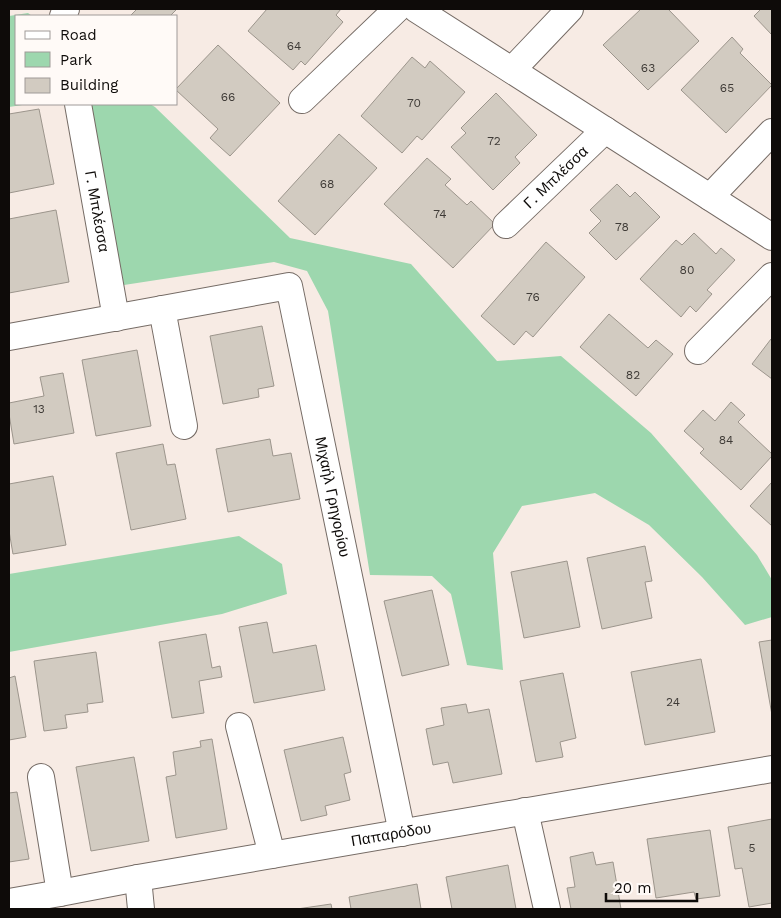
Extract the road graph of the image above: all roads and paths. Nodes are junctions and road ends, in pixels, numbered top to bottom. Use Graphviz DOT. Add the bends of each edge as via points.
graph roads {
  1 [pos="398,9"];
  2 [pos="416,9"];
  3 [pos="570,9"];
  4 [pos="512,70"];
  5 [pos="302,100"];
  6 [pos="78,105"];
  7 [pos="605,130"];
  8 [pos="772,132"];
  9 [pos="710,197"];
  10 [pos="506,225"];
  11 [pos="772,237"];
  12 [pos="772,276"];
  13 [pos="162,309"];
  14 [pos="116,318"];
  15 [pos="9,337"];
  16 [pos="698,351"];
  17 [pos="184,426"];
  18 [pos="239,726"];
  19 [pos="772,769"];
  20 [pos="41,777"];
  21 [pos="524,812"];
  22 [pos="402,833"];
  23 [pos="272,855"];
  24 [pos="138,878"];
  25 [pos="60,893"];
  26 [pos="9,902"];
  27 [pos="141,909"];
  28 [pos="547,909"];
  1 -- 5 [label="street"];
  2 -- 4 [label="street"];
  3 -- 4 [label="street"];
  4 -- 7 [label="street"];
  6 -- 14 [label="street, Γ. Μπλέσσα"];
  7 -- 9 [label="street"];
  7 -- 10 [label="street, Γ. Μπλέσσα"];
  8 -- 9 [label="street"];
  9 -- 11 [label="street"];
  12 -- 16 [label="street"];
  13 -- 14 [label="street, Μιχαήλ Γρηγορίου"];
  13 -- 17 [label="street"];
  13 -- 22 [label="street, Μιχαήλ Γρηγορίου" via="289,286"];
  14 -- 15 [label="street, Μιχαήλ Γρηγορίου"];
  18 -- 23 [label="street"];
  19 -- 21 [label="street, Παπαρόδου"];
  20 -- 25 [label="street"];
  21 -- 22 [label="street, Παπαρόδου"];
  21 -- 28 [label="street"];
  22 -- 23 [label="street, Παπαρόδου"];
  23 -- 24 [label="street, Παπαρόδου"];
  24 -- 25 [label="street, Παπαρόδου"];
  24 -- 27 [label="street"];
  25 -- 26 [label="street, Παπαρόδου"];
}
